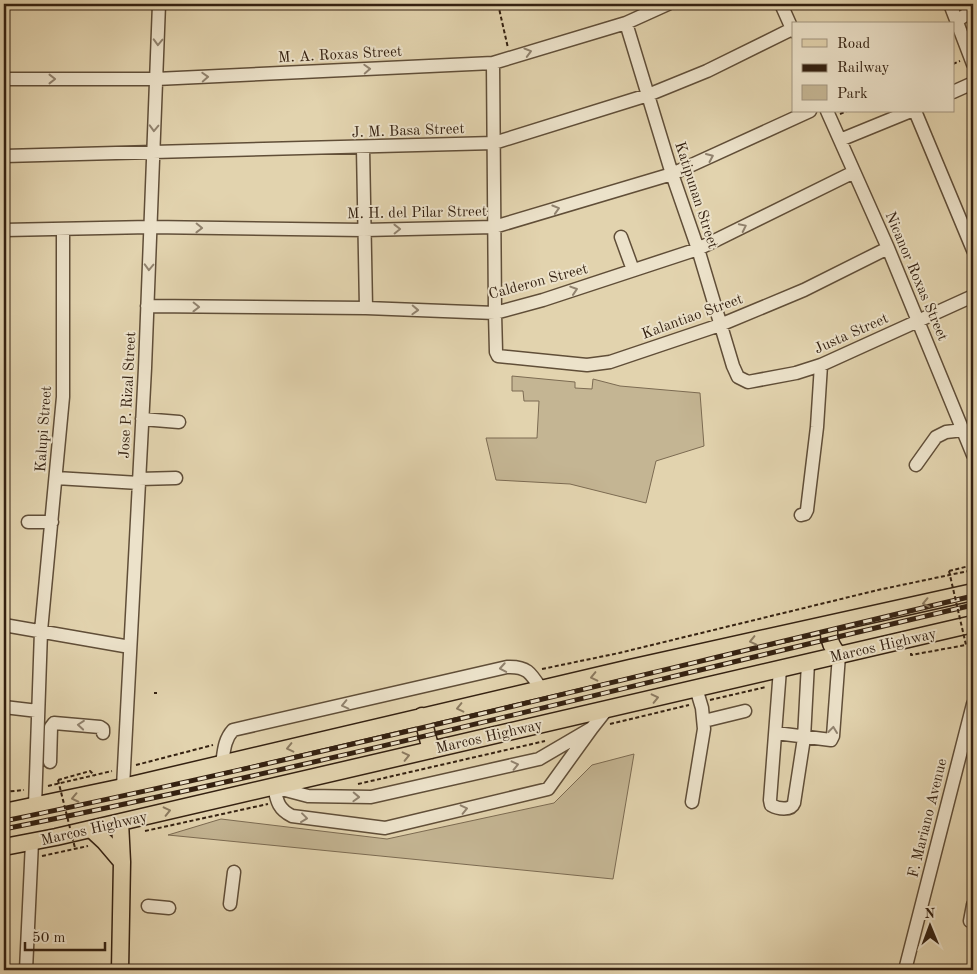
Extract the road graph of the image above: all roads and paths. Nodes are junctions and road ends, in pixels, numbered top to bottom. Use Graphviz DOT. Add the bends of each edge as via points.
graph roads {
  1 [pos="159,4"];
  2 [pos="498,4"];
  3 [pos="668,4"];
  4 [pos="781,4"];
  5 [pos="950,4"];
  6 [pos="973,10"];
  7 [pos="958,20"];
  8 [pos="626,23"];
  9 [pos="792,28"];
  10 [pos="792,30"];
  11 [pos="511,57"];
  12 [pos="494,63"];
  13 [pos="973,64"];
  14 [pos="4,79"];
  15 [pos="156,80"];
  16 [pos="973,83"];
  17 [pos="954,92"];
  18 [pos="648,95"];
  19 [pos="808,112"];
  20 [pos="827,112"];
  21 [pos="909,112"];
  22 [pos="915,112"];
  23 [pos="840,140"];
  24 [pos="494,144"];
  25 [pos="363,148"];
  26 [pos="153,153"];
  27 [pos="4,156"];
  28 [pos="854,172"];
  29 [pos="672,174"];
  30 [pos="150,227"];
  31 [pos="494,227"];
  32 [pos="63,229"];
  33 [pos="4,230"];
  34 [pos="364,230"];
  35 [pos="621,237"];
  36 [pos="888,248"];
  37 [pos="698,249"];
  38 [pos="973,250"];
  39 [pos="633,270"];
  40 [pos="973,296"];
  41 [pos="148,306"];
  42 [pos="366,308"];
  43 [pos="494,313"];
  44 [pos="918,320"];
  45 [pos="720,325"];
  46 [pos="821,365"];
  47 [pos="738,377"];
  48 [pos="142,419"];
  49 [pos="179,422"];
  50 [pos="963,430"];
  51 [pos="973,455"];
  52 [pos="916,466"];
  53 [pos="56,478"];
  54 [pos="176,478"];
  55 [pos="139,481"];
  56 [pos="801,516"];
  57 [pos="28,522"];
  58 [pos="52,522"];
  59 [pos="973,565"];
  60 [pos="973,570"];
  61 [pos="878,590"];
  62 [pos="973,592"];
  63 [pos="830,624"];
  64 [pos="973,624"];
  65 [pos="4,625"];
  66 [pos="812,629"];
  67 [pos="41,631"];
  68 [pos="130,647"];
  69 [pos="910,653"];
  70 [pos="839,655"];
  71 [pos="814,661"];
  72 [pos="780,676"];
  73 [pos="541,689"];
  74 [pos="698,696"];
  75 [pos="973,704"];
  76 [pos="4,707"];
  77 [pos="607,709"];
  78 [pos="38,711"];
  79 [pos="745,712"];
  80 [pos="422,716"];
  81 [pos="704,721"];
  82 [pos="592,728"];
  83 [pos="103,733"];
  84 [pos="776,733"];
  85 [pos="804,738"];
  86 [pos="548,740"];
  87 [pos="432,750"];
  88 [pos="50,762"];
  89 [pos="222,764"];
  90 [pos="124,768"];
  91 [pos="94,776"];
  92 [pos="356,785"];
  93 [pos="123,787"];
  94 [pos="35,789"];
  95 [pos="4,792"];
  96 [pos="276,795"];
  97 [pos="692,802"];
  98 [pos="35,806"];
  99 [pos="4,812"];
  100 [pos="120,829"];
  101 [pos="96,838"];
  102 [pos="4,847"];
  103 [pos="75,848"];
  104 [pos="36,852"];
  105 [pos="122,862"];
  106 [pos="234,872"];
  107 [pos="230,904"];
  108 [pos="973,905"];
  109 [pos="148,906"];
  110 [pos="168,908"];
  111 [pos="970,921"];
  112 [pos="26,970"];
  113 [pos="120,970"];
  114 [pos="905,970"];
  1 -- 15 [label="street, Jose P. Rizal Street, one-way"];
  2 -- 11 [label="path"];
  3 -- 8 [label="street, M. A. Roxas Street"];
  4 -- 9 [label="street"];
  5 -- 7 [label="street"];
  6 -- 7 [label="street"];
  7 -- 13 [label="street"];
  11 -- 8 [label="street, M. A. Roxas Street, one-way"];
  8 -- 18 [label="street, Katipunan Street"];
  10 -- 18 [label="street, J. M. Basa Street"];
  11 -- 12 [label="street, M. A. Roxas Street"];
  15 -- 12 [label="street, M. A. Roxas Street, one-way"];
  12 -- 24 [label="street"];
  14 -- 15 [label="street, M. A. Roxas Street, one-way"];
  15 -- 26 [label="street, Jose P. Rizal Street, one-way"];
  16 -- 17 [label="street"];
  18 -- 24 [label="street, J. M. Basa Street"];
  18 -- 29 [label="street, Katipunan Street"];
  29 -- 19 [label="street, M. H. del Pilar Street, one-way"];
  20 -- 23 [label="street, Nicanor Roxas Street"];
  21 -- 23 [label="street"];
  22 -- 38 [label="street"];
  23 -- 28 [label="street, Nicanor Roxas Street"];
  24 -- 25 [label="street, J. M. Basa Street"];
  24 -- 31 [label="street"];
  25 -- 26 [label="street, J. M. Basa Street"];
  25 -- 34 [label="street"];
  26 -- 27 [label="street, J. M. Basa Street"];
  26 -- 30 [label="street, Jose P. Rizal Street"];
  28 -- 36 [label="street, Nicanor Roxas Street"];
  37 -- 28 [label="street, Calderon Street, one-way"];
  31 -- 29 [label="street, M. H. del Pilar Street, one-way"];
  29 -- 37 [label="street, Katipunan Street"];
  30 -- 32 [label="street, M. H. del Pilar Street"];
  30 -- 34 [label="street, M. H. del Pilar Street, one-way"];
  30 -- 41 [label="street, Jose P. Rizal Street, one-way"];
  34 -- 31 [label="street, M. H. del Pilar Street, one-way"];
  31 -- 43 [label="street"];
  32 -- 33 [label="street, M. H. del Pilar Street"];
  32 -- 53 [label="street, Kalupi Street" via="63,381"];
  34 -- 42 [label="street"];
  35 -- 39 [label="street"];
  36 -- 44 [label="street, Nicanor Roxas Street"];
  36 -- 45 [label="street, Kalantiao Street" via="804,290"];
  37 -- 39 [label="street, Calderon Street"];
  37 -- 45 [label="street, Katipunan Street"];
  43 -- 39 [label="street, Calderon Street, one-way"];
  40 -- 44 [label="street, Justa Street"];
  41 -- 42 [label="street, Calderon Street, one-way"];
  41 -- 48 [label="street, Jose P. Rizal Street"];
  42 -- 43 [label="street, Calderon Street, one-way"];
  43 -- 45 [label="street, Kalantiao Street" via="498,356 587,365"];
  44 -- 46 [label="street, Justa Street"];
  44 -- 50 [label="street, Nicanor Roxas Street"];
  45 -- 47 [label="street, Katipunan Street"];
  46 -- 47 [label="street, Justa Street" via="748,382"];
  46 -- 56 [label="street" via="808,510"];
  48 -- 49 [label="street"];
  48 -- 55 [label="street, Jose P. Rizal Street"];
  50 -- 51 [label="street, Nicanor Roxas Street"];
  50 -- 52 [label="street" via="936,437"];
  53 -- 55 [label="street"];
  53 -- 58 [label="street, Kalupi Street"];
  54 -- 55 [label="street"];
  55 -- 68 [label="street, Jose P. Rizal Street"];
  57 -- 58 [label="street"];
  58 -- 67 [label="street, Kalupi Street"];
  59 -- 69 [label="path, bridge" via="949,570 966,645"];
  60 -- 61 [label="path"];
  62 -- 63 [label="main road, Marcos Highway, one-way"];
  63 -- 66 [label="main road, Marcos Highway"];
  63 -- 70 [label="main road" via="829,641"];
  64 -- 70 [label="main road, Marcos Highway"];
  65 -- 67 [label="street"];
  66 -- 71 [label="main road" via="820,643"];
  66 -- 73 [label="main road, Marcos Highway, one-way"];
  67 -- 68 [label="street"];
  67 -- 78 [label="street, Kalupi Street"];
  68 -- 90 [label="street, Jose P. Rizal Street"];
  70 -- 71 [label="main road, Marcos Highway"];
  85 -- 70 [label="street, one-way" via="827,741 833,736"];
  71 -- 72 [label="main road, Marcos Highway"];
  71 -- 85 [label="street"];
  72 -- 74 [label="main road, Marcos Highway"];
  72 -- 74 [label="path"];
  72 -- 84 [label="street"];
  73 -- 80 [label="main road, Marcos Highway, one-way"];
  73 -- 89 [label="street, one-way" via="529,671 507,667 233,730 225,742"];
  77 -- 74 [label="main road, Marcos Highway, one-way"];
  74 -- 81 [label="street"];
  74 -- 82 [label="path"];
  75 -- 114 [label="street, F. Mariano Avenue"];
  76 -- 78 [label="street"];
  77 -- 82 [label="street"];
  77 -- 87 [label="main road, Marcos Highway"];
  78 -- 94 [label="street, Kalupi Street"];
  79 -- 81 [label="street"];
  80 -- 87 [label="main road"];
  80 -- 89 [label="main road, Marcos Highway, one-way"];
  81 -- 97 [label="street"];
  96 -- 82 [label="street, one-way" via="371,798 539,759"];
  96 -- 82 [label="street, one-way" via="284,812 292,816 385,828 548,789"];
  83 -- 88 [label="street, one-way" via="100,727 54,723 51,727"];
  84 -- 85 [label="street"];
  84 -- 85 [label="street" via="770,800 774,807 789,808 794,803"];
  86 -- 92 [label="path"];
  96 -- 87 [label="main road, Marcos Highway, one-way"];
  89 -- 93 [label="main road, Marcos Highway"];
  90 -- 91 [label="path"];
  90 -- 93 [label="street, Jose P. Rizal Street"];
  91 -- 94 [label="path"];
  91 -- 103 [label="path, bridge" via="90,771 58,780"];
  93 -- 98 [label="main road, Marcos Highway, one-way"];
  94 -- 95 [label="path"];
  94 -- 98 [label="street, Kalupi Street"];
  100 -- 96 [label="main road, Marcos Highway, one-way"];
  96 -- 100 [label="path"];
  98 -- 99 [label="main road, Marcos Highway"];
  100 -- 101 [label="main road, Marcos Highway"];
  100 -- 105 [label="main road"];
  101 -- 103 [label="path"];
  101 -- 104 [label="main road, Marcos Highway"];
  101 -- 104 [label="path"];
  101 -- 105 [label="main road"];
  102 -- 104 [label="main road, Marcos Highway"];
  103 -- 104 [label="path"];
  104 -- 112 [label="street"];
  105 -- 113 [label="main road"];
  106 -- 107 [label="street"];
  108 -- 111 [label="street"];
  109 -- 110 [label="street"];
}
